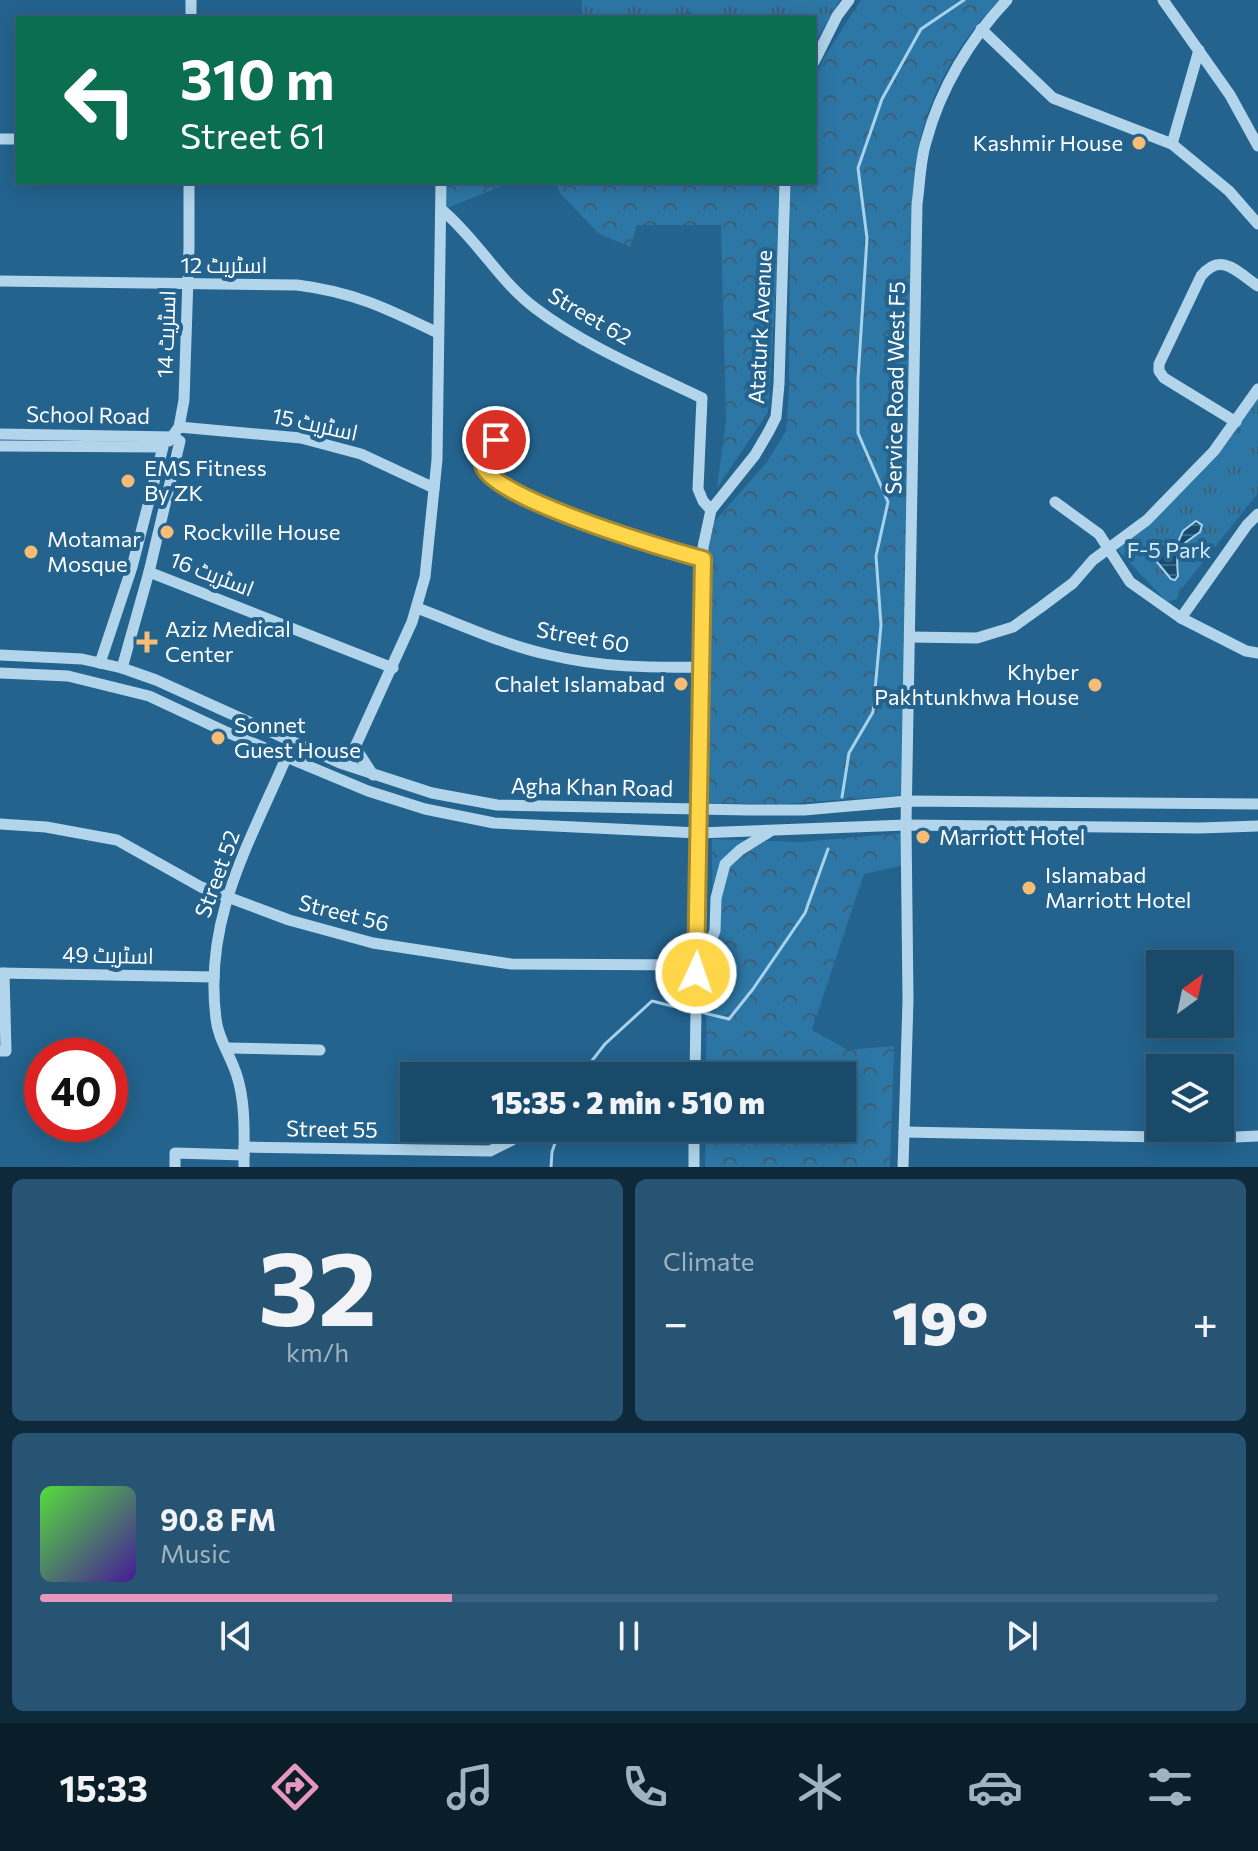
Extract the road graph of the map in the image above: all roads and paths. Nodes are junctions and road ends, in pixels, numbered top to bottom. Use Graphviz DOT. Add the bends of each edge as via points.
graph roads {
  1 [pos="849,0"];
  2 [pos="1007,0"];
  3 [pos="1163,0"];
  4 [pos="981,29"];
  5 [pos="1199,50"];
  6 [pos="816,58"];
  7 [pos="1172,144"];
  8 [pos="1258,146"];
  9 [pos="189,184"];
  10 [pos="441,184"];
  11 [pos="785,184"];
  12 [pos="442,210"];
  13 [pos="1258,224"];
  14 [pos="0,281"];
  15 [pos="187,284"];
  16 [pos="1258,286"];
  17 [pos="438,333"];
  18 [pos="1258,389"];
  19 [pos="1236,422"];
  20 [pos="0,434"];
  21 [pos="177,437"];
  22 [pos="496,440"];
  23 [pos="0,446"];
  24 [pos="163,447"];
  25 [pos="434,488"];
  26 [pos="1055,502"];
  27 [pos="711,510"];
  28 [pos="1258,514"];
  29 [pos="1108,549"];
  30 [pos="703,559"];
  31 [pos="149,572"];
  32 [pos="417,608"];
  33 [pos="1181,618"];
  34 [pos="910,637"];
  35 [pos="1258,653"];
  36 [pos="0,655"];
  37 [pos="70,658"];
  38 [pos="100,663"];
  39 [pos="702,667"];
  40 [pos="122,668"];
  41 [pos="393,668"];
  42 [pos="0,673"];
  43 [pos="68,676"];
  44 [pos="293,742"];
  45 [pos="287,757"];
  46 [pos="373,775"];
  47 [pos="907,801"];
  48 [pos="1258,804"];
  49 [pos="698,809"];
  50 [pos="0,824"];
  51 [pos="906,825"];
  52 [pos="1258,826"];
  53 [pos="769,832"];
  54 [pos="698,833"];
  55 [pos="226,897"];
  56 [pos="696,969"];
  57 [pos="2,973"];
  58 [pos="214,977"];
  59 [pos="227,1048"];
  60 [pos="320,1050"];
  61 [pos="0,1051"];
  62 [pos="695,1062"];
  63 [pos="904,1132"];
  64 [pos="1258,1136"];
  65 [pos="508,1142"];
  66 [pos="694,1142"];
  67 [pos="244,1156"];
  68 [pos="175,1167"];
  69 [pos="694,1167"];
  70 [pos="903,1167"];
  1 -- 6 [label="street"];
  2 -- 4 [label="street, Service Road West F5"];
  3 -- 5 [label="street"];
  4 -- 7 [label="street" via="1053,98"];
  4 -- 34 [label="street, Service Road West F5" via="952,77 926,142 917,204"];
  5 -- 7 [label="street"];
  5 -- 8 [label="street"];
  7 -- 13 [label="street" via="1229,191"];
  9 -- 15 [label="street, اسٹریٹ 14"];
  10 -- 12 [label="street"];
  11 -- 27 [label="street, Ataturk Avenue" via="776,417 755,455"];
  12 -- 17 [label="street"];
  12 -- 27 [label="street, Street 62" via="533,307 702,398 698,489"];
  14 -- 15 [label="street, اسٹریٹ 12"];
  15 -- 17 [label="street, اسٹریٹ 12" via="335,290"];
  15 -- 21 [label="street, اسٹریٹ 14" via="184,400"];
  16 -- 19 [label="street" via="1228,265 1209,265 1159,364 1164,378"];
  17 -- 25 [label="street"];
  18 -- 19 [label="street"];
  19 -- 29 [label="street" via="1147,520"];
  20 -- 21 [label="street, School Road"];
  21 -- 24 [label="street"];
  21 -- 25 [label="street, اسٹریٹ 15" via="301,438 361,454"];
  21 -- 31 [label="street"];
  22 -- 30 [label="street" via="483,465 496,482 620,535"];
  23 -- 24 [label="street, School Road"];
  24 -- 38 [label="street, School Road"];
  25 -- 32 [label="street"];
  26 -- 29 [label="street" via="1099,534"];
  27 -- 30 [label="street, Ataturk Avenue"];
  28 -- 33 [label="street"];
  29 -- 33 [label="street" via="1130,582"];
  29 -- 34 [label="street" via="1073,583 1013,627 977,638"];
  30 -- 39 [label="street, Ataturk Avenue"];
  31 -- 40 [label="street"];
  31 -- 41 [label="street, اسٹریٹ 16"];
  32 -- 39 [label="street, Street 60" via="562,658 628,667"];
  32 -- 41 [label="street"];
  33 -- 35 [label="street"];
  34 -- 47 [label="street, Service Road West F5"];
  36 -- 37 [label="street, Agha Khan Road"];
  37 -- 38 [label="street, Agha Khan Road"];
  37 -- 43 [label="street"];
  38 -- 40 [label="street, Agha Khan Road"];
  39 -- 49 [label="street, Ataturk Avenue"];
  40 -- 44 [label="street, Agha Khan Road"];
  41 -- 46 [label="street" via="355,747"];
  42 -- 43 [label="street, Agha Khan Road"];
  43 -- 45 [label="street, Agha Khan Road" via="149,696"];
  44 -- 45 [label="street, Street 52"];
  44 -- 46 [label="street, Agha Khan Road"];
  45 -- 54 [label="street, Agha Khan Road" via="425,809 494,823"];
  45 -- 55 [label="street, Street 52"];
  46 -- 49 [label="street, Agha Khan Road" via="497,805"];
  47 -- 48 [label="street, Agha Khan Road"];
  47 -- 49 [label="street, Agha Khan Road" via="804,810"];
  47 -- 51 [label="street, Service Road West F5"];
  49 -- 54 [label="street, Ataturk Avenue"];
  50 -- 55 [label="street, Street 56" via="117,840"];
  51 -- 52 [label="street, Agha Khan Road"];
  51 -- 53 [label="street, Agha Khan Road"];
  51 -- 63 [label="street, Service Road West F5"];
  53 -- 54 [label="street, Agha Khan Road"];
  53 -- 56 [label="street" via="725,864 715,931"];
  54 -- 56 [label="street, Ataturk Avenue"];
  55 -- 56 [label="street, Street 56" via="336,934 468,959"];
  55 -- 58 [label="street, Street 52"];
  56 -- 62 [label="street, Ataturk Avenue"];
  57 -- 58 [label="street, اسٹریٹ 49"];
  57 -- 61 [label="street" via="6,1051"];
  58 -- 59 [label="street, Street 52" via="215,1018"];
  59 -- 60 [label="street"];
  59 -- 67 [label="street, Street 52" via="239,1079"];
  63 -- 64 [label="street"];
  63 -- 70 [label="street, Service Road West F5"];
  65 -- 67 [label="street, Street 55" via="490,1151"];
  66 -- 69 [label="street"];
  67 -- 68 [label="street, Street 55" via="175,1153"];
}
